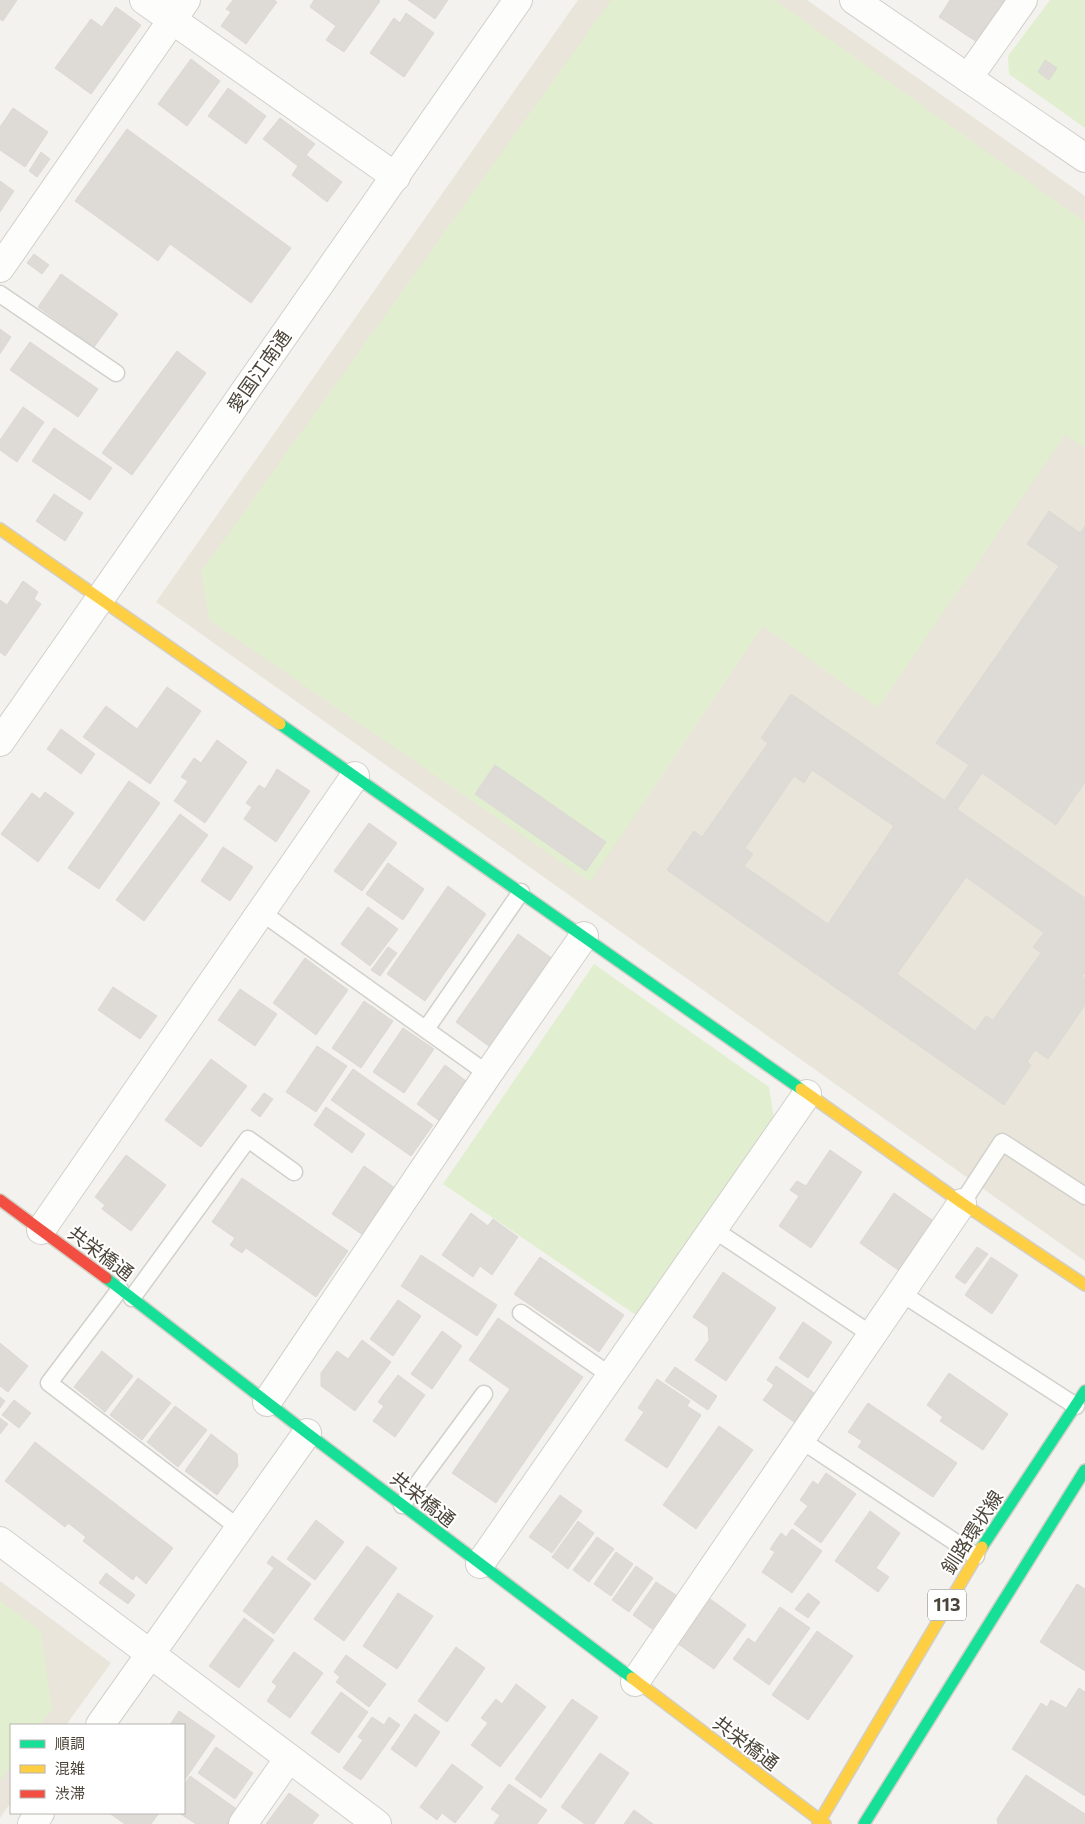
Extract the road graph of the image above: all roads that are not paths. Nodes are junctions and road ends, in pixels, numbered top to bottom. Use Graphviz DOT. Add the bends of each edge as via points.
graph roads {
  1 [pos="144,0"];
  2 [pos="518,0"];
  3 [pos="854,0"];
  4 [pos="1023,0"];
  5 [pos="179,10"];
  6 [pos="968,78"];
  7 [pos="1085,158"];
  8 [pos="396,177"];
  9 [pos="0,268"];
  10 [pos="0,294"];
  11 [pos="116,373"];
  12 [pos="0,530"];
  13 [pos="100,600"];
  14 [pos="0,742"];
  15 [pos="355,776"];
  16 [pos="522,892"];
  17 [pos="261,912"];
  18 [pos="584,936"];
  19 [pos="426,1029"];
  20 [pos="488,1074"];
  21 [pos="808,1094"];
  22 [pos="294,1172"];
  23 [pos="1085,1196"];
  24 [pos="0,1200"];
  25 [pos="962,1203"];
  26 [pos="713,1229"];
  27 [pos="41,1230"];
  28 [pos="1085,1284"];
  29 [pos="901,1293"];
  30 [pos="126,1294"];
  31 [pos="521,1313"];
  32 [pos="872,1335"];
  33 [pos="611,1376"];
  34 [pos="1085,1391"];
  35 [pos="484,1394"];
  36 [pos="267,1402"];
  37 [pos="1076,1406"];
  38 [pos="306,1433"];
  39 [pos="800,1440"];
  40 [pos="1085,1470"];
  41 [pos="402,1505"];
  42 [pos="239,1528"];
  43 [pos="0,1541"];
  44 [pos="976,1556"];
  45 [pos="480,1564"];
  46 [pos="151,1655"];
  47 [pos="636,1682"];
  48 [pos="101,1724"];
  49 [pos="289,1758"];
  50 [pos="821,1823"];
  51 [pos="243,1824"];
  52 [pos="377,1824"];
  53 [pos="864,1824"];
  1 -- 5 [label="street"];
  2 -- 8 [label="street, 愛国江南通"];
  3 -- 6 [label="street"];
  4 -- 6 [label="street"];
  5 -- 8 [label="street"];
  5 -- 9 [label="street"];
  6 -- 7 [label="street"];
  8 -- 13 [label="street, 愛国江南通"];
  10 -- 11 [label="lane"];
  12 -- 13 [label="street"];
  13 -- 14 [label="street, 愛国江南通"];
  13 -- 15 [label="street"];
  15 -- 16 [label="street"];
  15 -- 17 [label="street"];
  16 -- 18 [label="street"];
  16 -- 19 [label="lane"];
  17 -- 19 [label="lane"];
  17 -- 27 [label="street"];
  18 -- 20 [label="street"];
  18 -- 21 [label="street"];
  19 -- 20 [label="lane"];
  20 -- 36 [label="street"];
  21 -- 25 [label="street"];
  21 -- 26 [label="street"];
  22 -- 30 [label="lane" via="248,1139"];
  23 -- 25 [label="lane" via="1002,1142"];
  24 -- 27 [label="street, 共栄橋通"];
  25 -- 28 [label="street"];
  25 -- 29 [label="street"];
  26 -- 32 [label="lane"];
  26 -- 33 [label="street"];
  27 -- 30 [label="street, 共栄橋通"];
  29 -- 32 [label="street"];
  29 -- 37 [label="lane"];
  30 -- 36 [label="street, 共栄橋通"];
  30 -- 42 [label="lane" via="49,1383"];
  31 -- 33 [label="lane"];
  32 -- 39 [label="street"];
  33 -- 45 [label="street"];
  34 -- 37 [label="street, 釧路環状線 / 113"];
  35 -- 41 [label="lane"];
  36 -- 38 [label="street, 共栄橋通"];
  37 -- 44 [label="street, 釧路環状線 / 113"];
  38 -- 41 [label="street, 共栄橋通"];
  38 -- 42 [label="street"];
  39 -- 44 [label="lane"];
  39 -- 47 [label="street"];
  40 -- 53 [label="street, 113"];
  41 -- 45 [label="street, 共栄橋通"];
  42 -- 46 [label="street"];
  43 -- 46 [label="street"];
  44 -- 50 [label="street, 釧路環状線 / 113"];
  45 -- 47 [label="street, 共栄橋通"];
  46 -- 48 [label="street"];
  46 -- 49 [label="street"];
  47 -- 50 [label="street, 共栄橋通"];
  49 -- 51 [label="street"];
  49 -- 52 [label="street"];
}
